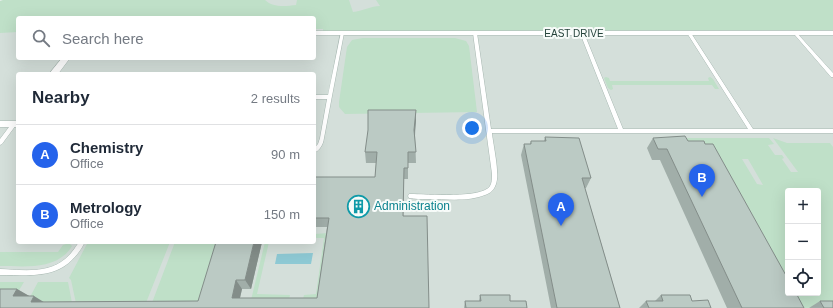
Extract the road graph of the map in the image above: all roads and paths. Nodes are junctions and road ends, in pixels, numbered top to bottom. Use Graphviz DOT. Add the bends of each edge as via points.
graph roads {
  1 [pos="475,33"];
  2 [pos="582,33"];
  3 [pos="689,33"];
  4 [pos="795,33"];
  5 [pos="833,33"];
  6 [pos="316,34"];
  7 [pos="342,34"];
  8 [pos="64,60"];
  9 [pos="55,72"];
  10 [pos="833,76"];
  11 [pos="316,97"];
  12 [pos="330,97"];
  13 [pos="16,123"];
  14 [pos="0,124"];
  15 [pos="16,124"];
  16 [pos="489,131"];
  17 [pos="621,131"];
  18 [pos="752,131"];
  19 [pos="833,131"];
  20 [pos="0,143"];
  21 [pos="316,149"];
  22 [pos="411,196"];
  23 [pos="81,244"];
  24 [pos="0,272"];
  1 -- 2 [label="street, EAST DRIVE"];
  1 -- 7 [label="street, EAST DRIVE"];
  1 -- 16 [label="lane"];
  2 -- 3 [label="street, EAST DRIVE"];
  2 -- 17 [label="lane"];
  3 -- 4 [label="street, EAST DRIVE"];
  3 -- 18 [label="lane"];
  4 -- 5 [label="street, EAST DRIVE"];
  4 -- 10 [label="lane"];
  6 -- 7 [label="street, EAST DRIVE"];
  7 -- 12 [label="lane"];
  8 -- 9 [label="street"];
  11 -- 12 [label="lane"];
  12 -- 21 [label="lane" via="322,138"];
  13 -- 14 [label="street"];
  15 -- 20 [label="lane"];
  16 -- 17 [label="lane"];
  16 -- 22 [label="lane" via="495,174 491,189 473,196"];
  17 -- 18 [label="lane"];
  18 -- 19 [label="lane"];
  23 -- 24 [label="lane" via="71,259 55,269 46,272"];
}
